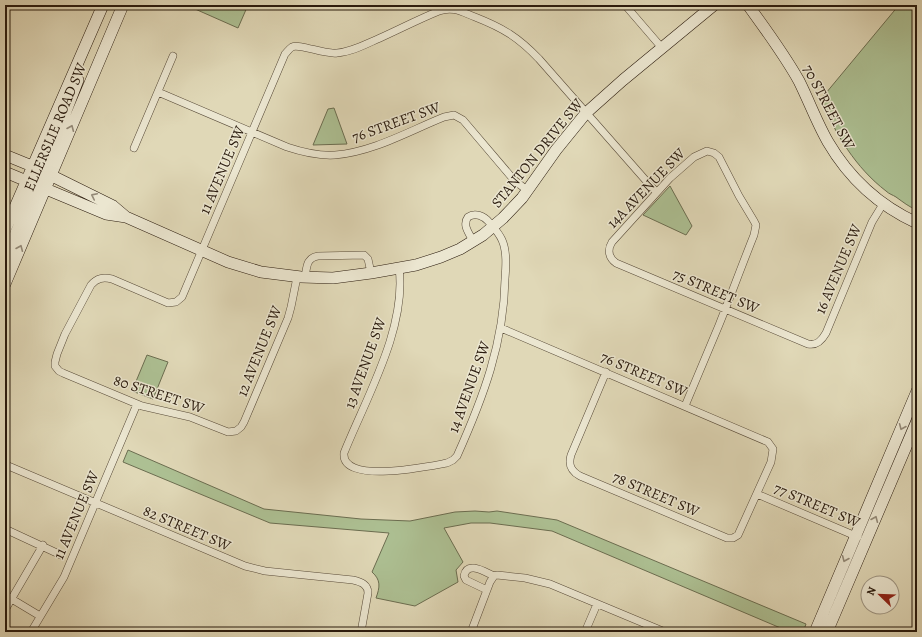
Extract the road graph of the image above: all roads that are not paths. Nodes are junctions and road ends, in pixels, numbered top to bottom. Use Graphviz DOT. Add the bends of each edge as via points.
graph roads {
  1 [pos="104,5"];
  2 [pos="123,5"];
  3 [pos="625,5"];
  4 [pos="714,5"];
  5 [pos="748,5"];
  6 [pos="450,7"];
  7 [pos="91,34"];
  8 [pos="662,48"];
  9 [pos="173,56"];
  10 [pos="158,92"];
  11 [pos="586,113"];
  12 [pos="252,132"];
  13 [pos="134,148"];
  14 [pos="5,155"];
  15 [pos="32,166"];
  16 [pos="5,172"];
  17 [pos="47,173"];
  18 [pos="36,185"];
  19 [pos="528,191"];
  20 [pos="656,192"];
  21 [pos="883,204"];
  22 [pos="126,217"];
  23 [pos="917,224"];
  24 [pos="493,227"];
  25 [pos="5,230"];
  26 [pos="473,241"];
  27 [pos="202,252"];
  28 [pos="609,253"];
  29 [pos="5,259"];
  30 [pos="399,268"];
  31 [pos="371,274"];
  32 [pos="301,277"];
  33 [pos="5,284"];
  34 [pos="725,309"];
  35 [pos="501,328"];
  36 [pos="818,343"];
  37 [pos="55,366"];
  38 [pos="606,372"];
  39 [pos="917,391"];
  40 [pos="138,404"];
  41 [pos="685,406"];
  42 [pos="917,421"];
  43 [pos="236,431"];
  44 [pos="453,460"];
  45 [pos="6,465"];
  46 [pos="757,494"];
  47 [pos="96,503"];
  48 [pos="5,529"];
  49 [pos="860,537"];
  50 [pos="43,546"];
  51 [pos="61,555"];
  52 [pos="494,576"];
  53 [pos="486,590"];
  54 [pos="8,597"];
  55 [pos="597,604"];
  56 [pos="5,610"];
  57 [pos="40,616"];
  58 [pos="31,632"];
  59 [pos="361,632"];
  60 [pos="471,632"];
  61 [pos="585,632"];
  62 [pos="665,632"];
  63 [pos="814,632"];
  64 [pos="826,632"];
  1 -- 7 [label="street, ELLERSLIE ROAD SW"];
  17 -- 2 [label="street, ELLERSLIE ROAD SW, one-way"];
  3 -- 8 [label="street"];
  4 -- 8 [label="street, STANTON DRIVE SW"];
  5 -- 21 [label="street, 70 STREET SW" via="790,66 837,156 855,179"];
  6 -- 11 [label="street" via="498,26 515,37 539,59"];
  6 -- 12 [label="street, 11 AVENUE SW" via="344,52 328,53 292,47 285,54"];
  7 -- 15 [label="street, ELLERSLIE ROAD SW"];
  7 -- 17 [label="street"];
  8 -- 11 [label="street, STANTON DRIVE SW"];
  9 -- 10 [label="street"];
  10 -- 12 [label="street, 76 STREET SW"];
  10 -- 13 [label="street"];
  11 -- 19 [label="street, STANTON DRIVE SW"];
  11 -- 20 [label="street"];
  12 -- 19 [label="street, 76 STREET SW" via="298,150 334,155 373,147 454,115 463,120 514,180"];
  12 -- 27 [label="street, 11 AVENUE SW"];
  14 -- 15 [label="street, STANTON DRIVE SW"];
  15 -- 17 [label="street, STANTON DRIVE SW"];
  15 -- 18 [label="street, ELLERSLIE ROAD SW"];
  16 -- 18 [label="street, STANTON DRIVE SW"];
  17 -- 18 [label="street, ELLERSLIE ROAD SW"];
  22 -- 17 [label="street, STANTON DRIVE SW, one-way" via="113,206"];
  18 -- 22 [label="street, STANTON DRIVE SW" via="106,214"];
  18 -- 25 [label="street, ELLERSLIE ROAD SW"];
  18 -- 29 [label="street"];
  33 -- 18 [label="street, ELLERSLIE ROAD SW, one-way"];
  19 -- 24 [label="street, STANTON DRIVE SW"];
  20 -- 28 [label="street, 14A AVENUE SW" via="614,239"];
  20 -- 34 [label="street, 14A AVENUE SW" via="694,156 710,151 719,157 756,225"];
  21 -- 23 [label="street, 70 STREET SW"];
  21 -- 36 [label="street, 16 AVENUE SW" via="872,222 826,333"];
  22 -- 27 [label="street, STANTON DRIVE SW"];
  24 -- 26 [label="street, STANTON DRIVE SW"];
  24 -- 26 [label="street, STANTON DRIVE SW" via="484,217 468,217 465,225"];
  24 -- 35 [label="street, 14 AVENUE SW" via="502,240 505,252"];
  26 -- 30 [label="street, STANTON DRIVE SW" via="428,262"];
  27 -- 32 [label="street, STANTON DRIVE SW" via="243,267"];
  27 -- 37 [label="street, 11 AVENUE SW" via="184,292 176,302 168,303 112,279 100,278 91,284 65,334 55,359"];
  28 -- 34 [label="street, 75 STREET SW" via="616,263"];
  30 -- 31 [label="street, STANTON DRIVE SW"];
  30 -- 44 [label="street, 13 AVENUE SW" via="400,288 394,330 344,453 345,459 352,467 383,471"];
  31 -- 32 [label="street, STANTON DRIVE SW" via="333,278"];
  31 -- 32 [label="street" via="368,259 364,255 318,256 308,261"];
  32 -- 43 [label="street, 12 AVENUE SW" via="288,318 244,422"];
  34 -- 36 [label="street, 75 STREET SW" via="808,344"];
  34 -- 41 [label="street"];
  35 -- 38 [label="street, 76 STREET SW"];
  35 -- 44 [label="street, 14 AVENUE SW" via="486,385 457,456"];
  37 -- 40 [label="street, 80 STREET SW" via="63,373"];
  38 -- 41 [label="street, 76 STREET SW"];
  38 -- 46 [label="street, 78 STREET SW" via="571,455 570,467 573,471 727,538 735,538 741,532"];
  39 -- 49 [label="street, one-way"];
  40 -- 43 [label="street, 80 STREET SW" via="190,418 228,432"];
  40 -- 47 [label="street, 11 AVENUE SW"];
  41 -- 46 [label="street, 76 STREET SW" via="770,444 773,449 771,462"];
  49 -- 42 [label="street, one-way"];
  45 -- 47 [label="street, 82 STREET SW"];
  46 -- 49 [label="street, 77 STREET SW"];
  47 -- 57 [label="street, 11 AVENUE SW" via="64,577"];
  47 -- 59 [label="street, 82 STREET SW" via="244,566 265,571 361,582 368,591"];
  48 -- 50 [label="street"];
  49 -- 63 [label="street, one-way"];
  49 -- 64 [label="street"];
  50 -- 51 [label="street"];
  50 -- 54 [label="street"];
  52 -- 53 [label="street"];
  52 -- 53 [label="street" via="474,568 466,569 466,580"];
  52 -- 55 [label="street" via="541,581"];
  53 -- 60 [label="street"];
  54 -- 56 [label="street"];
  54 -- 57 [label="street"];
  55 -- 61 [label="street"];
  55 -- 62 [label="street"];
  57 -- 58 [label="street, 11 AVENUE SW"];
}
